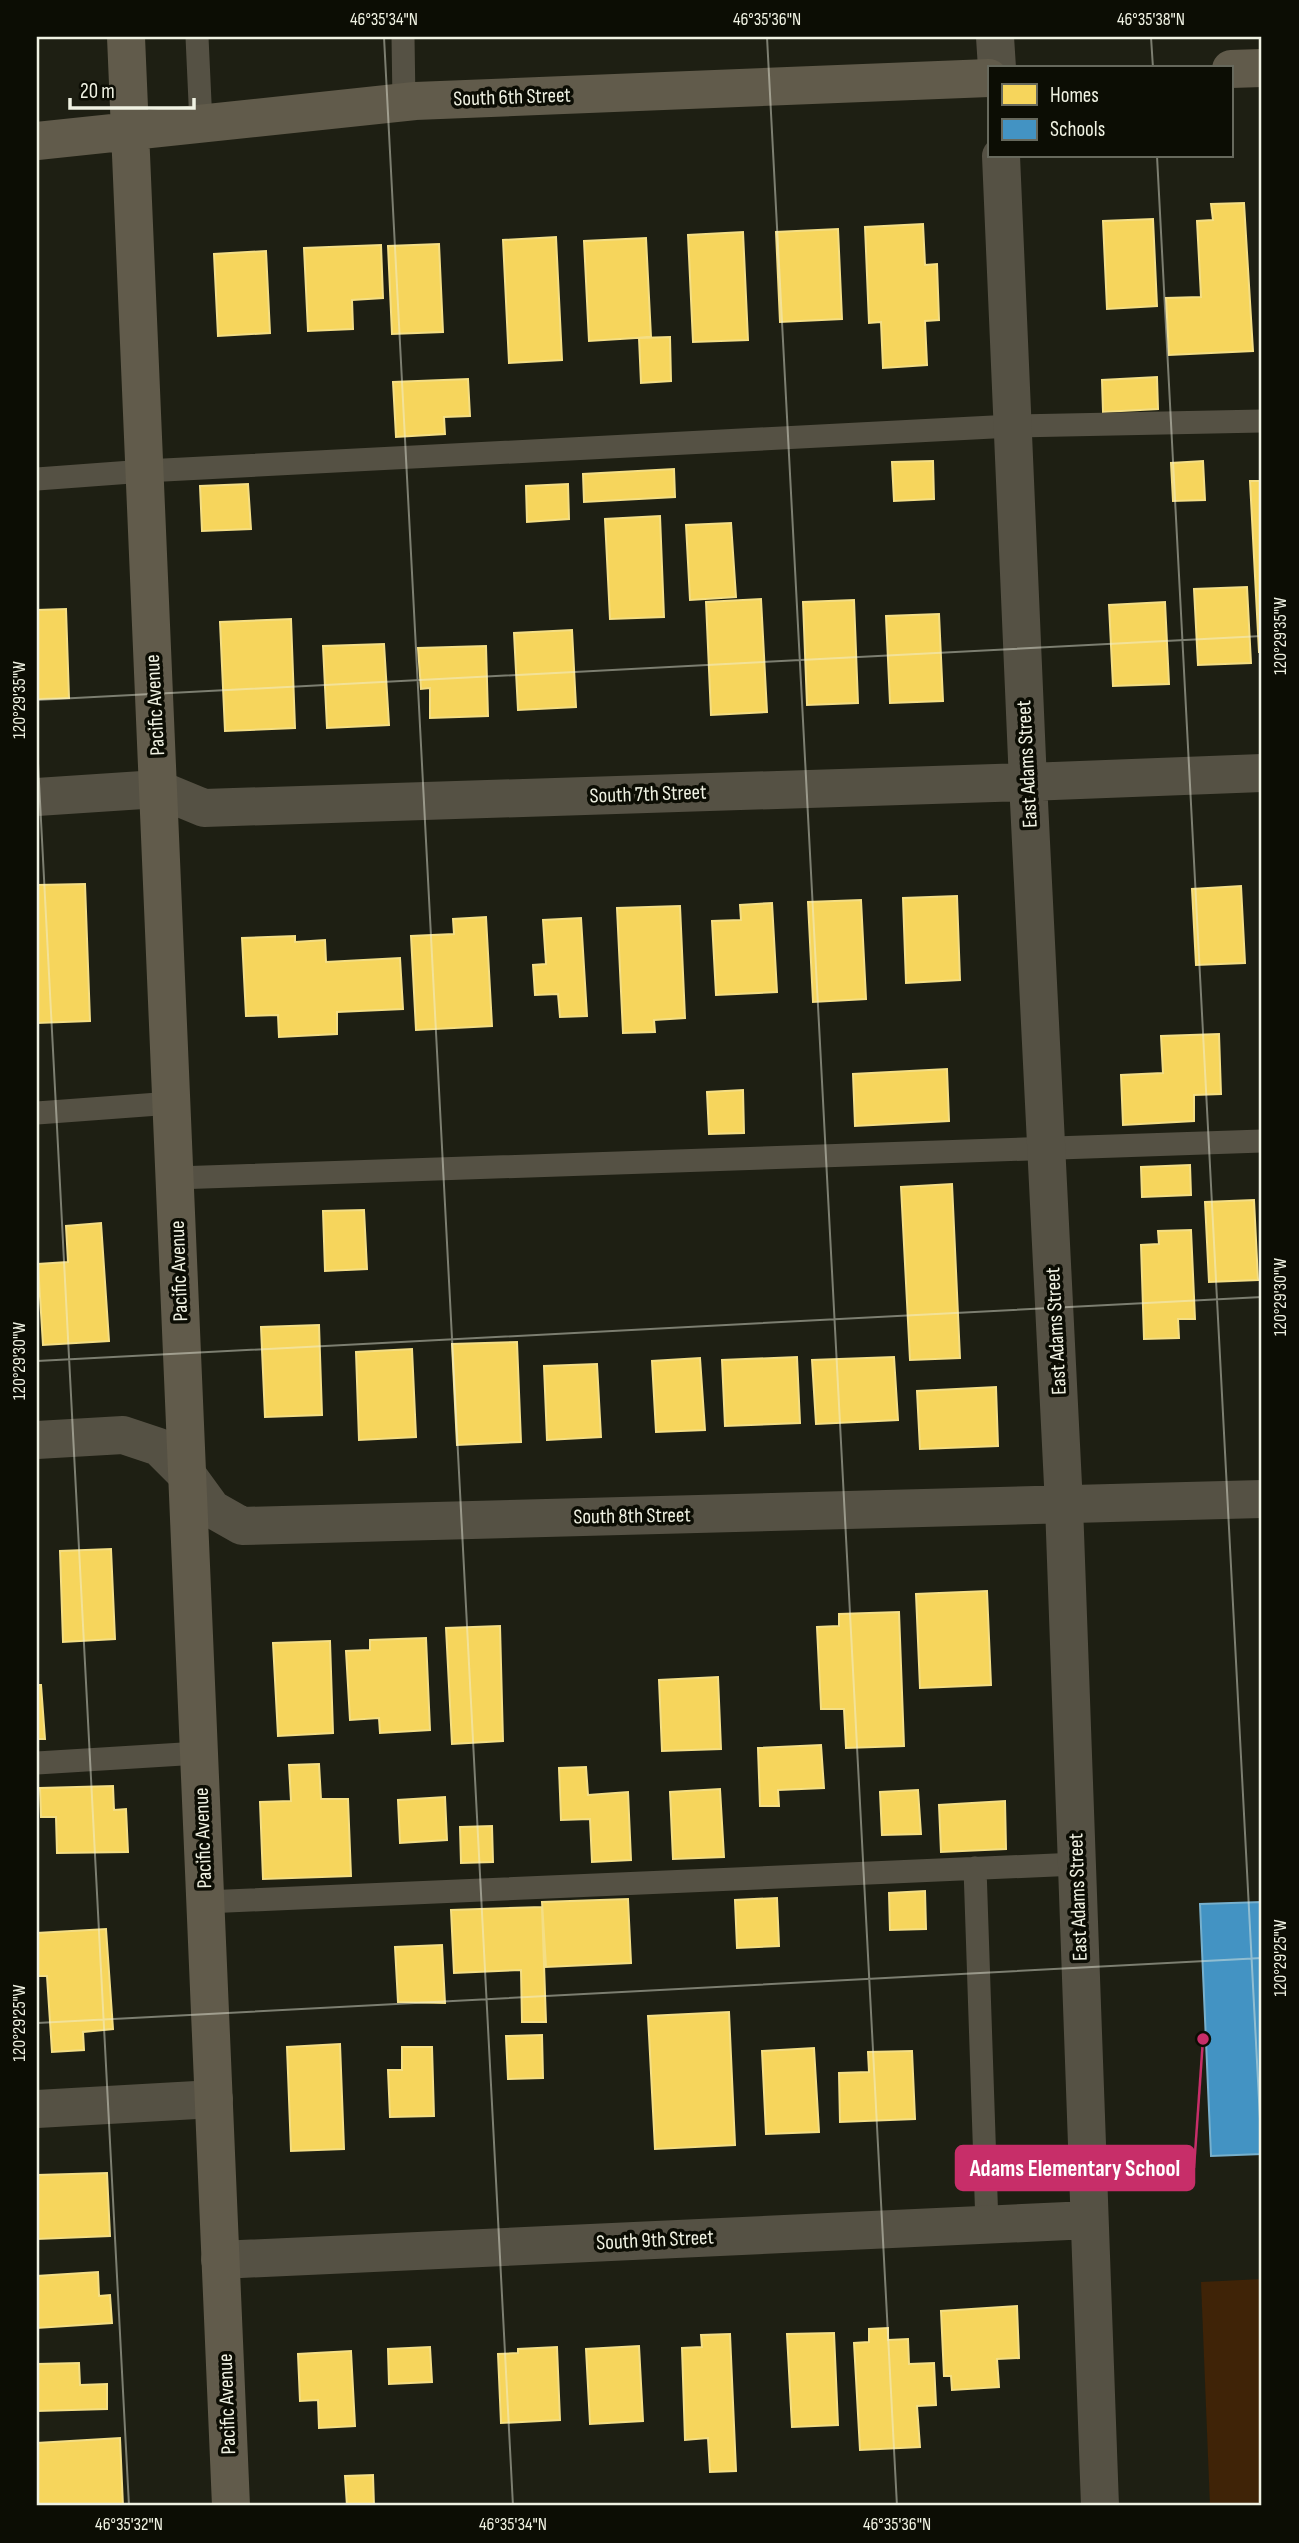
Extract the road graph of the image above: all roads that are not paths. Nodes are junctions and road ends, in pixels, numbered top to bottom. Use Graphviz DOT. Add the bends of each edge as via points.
graph roads {
  1 [pos="126,37"];
  2 [pos="197,37"];
  3 [pos="403,37"];
  4 [pos="995,37"];
  5 [pos="997,66"];
  6 [pos="1262,68"];
  7 [pos="1232,69"];
  8 [pos="988,78"];
  9 [pos="404,102"];
  10 [pos="201,124"];
  11 [pos="130,132"];
  12 [pos="37,141"];
  13 [pos="1000,158"];
  14 [pos="1262,421"];
  15 [pos="1012,426"];
  16 [pos="145,471"];
  17 [pos="37,479"];
  18 [pos="1262,772"];
  19 [pos="1028,782"];
  20 [pos="159,789"];
  21 [pos="37,797"];
  22 [pos="172,1103"];
  23 [pos="37,1113"];
  24 [pos="1262,1141"];
  25 [pos="1046,1147"];
  26 [pos="175,1178"];
  27 [pos="37,1440"];
  28 [pos="188,1476"];
  29 [pos="1262,1499"];
  30 [pos="1064,1505"];
  31 [pos="199,1754"];
  32 [pos="37,1763"];
  33 [pos="1077,1864"];
  34 [pos="975,1868"];
  35 [pos="205,1902"];
  36 [pos="214,2099"];
  37 [pos="37,2109"];
  38 [pos="1089,2220"];
  39 [pos="987,2225"];
  40 [pos="220,2260"];
  41 [pos="231,2506"];
  42 [pos="1100,2506"];
  1 -- 11 [label="street, Pacific Avenue"];
  2 -- 10 [label="lane"];
  3 -- 9 [label="lane"];
  4 -- 5 [label="street"];
  6 -- 7 [label="street"];
  8 -- 9 [label="street, South 6th Street"];
  9 -- 10 [label="street, South 6th Street"];
  10 -- 11 [label="street, South 6th Street"];
  11 -- 12 [label="street, South 6th Street"];
  11 -- 16 [label="street, Pacific Avenue"];
  13 -- 15 [label="street, East Adams Street"];
  14 -- 15 [label="lane"];
  15 -- 16 [label="lane"];
  15 -- 19 [label="street, East Adams Street"];
  16 -- 17 [label="lane"];
  16 -- 20 [label="street, Pacific Avenue"];
  18 -- 19 [label="street, South 7th Street"];
  19 -- 20 [label="street, South 7th Street" via="204,808"];
  19 -- 25 [label="street, East Adams Street"];
  20 -- 21 [label="street, South 7th Street"];
  20 -- 22 [label="street, Pacific Avenue"];
  22 -- 23 [label="lane"];
  22 -- 26 [label="street, Pacific Avenue"];
  24 -- 25 [label="lane"];
  25 -- 26 [label="lane"];
  25 -- 30 [label="street, East Adams Street"];
  26 -- 28 [label="street, Pacific Avenue"];
  27 -- 28 [label="street, South 8th Street" via="123,1435 159,1447"];
  28 -- 30 [label="street, South 8th Street" via="212,1508 242,1525"];
  28 -- 31 [label="street, Pacific Avenue"];
  29 -- 30 [label="street, South 8th Street"];
  30 -- 33 [label="street, East Adams Street"];
  31 -- 32 [label="lane"];
  31 -- 35 [label="street, Pacific Avenue"];
  33 -- 34 [label="lane"];
  33 -- 38 [label="street, East Adams Street"];
  34 -- 35 [label="lane"];
  34 -- 39 [label="lane"];
  35 -- 36 [label="street, Pacific Avenue"];
  36 -- 37 [label="street"];
  36 -- 40 [label="street, Pacific Avenue"];
  38 -- 39 [label="street, South 9th Street"];
  38 -- 42 [label="street, East Adams Street"];
  39 -- 40 [label="street, South 9th Street"];
  40 -- 41 [label="street, Pacific Avenue"];
}
